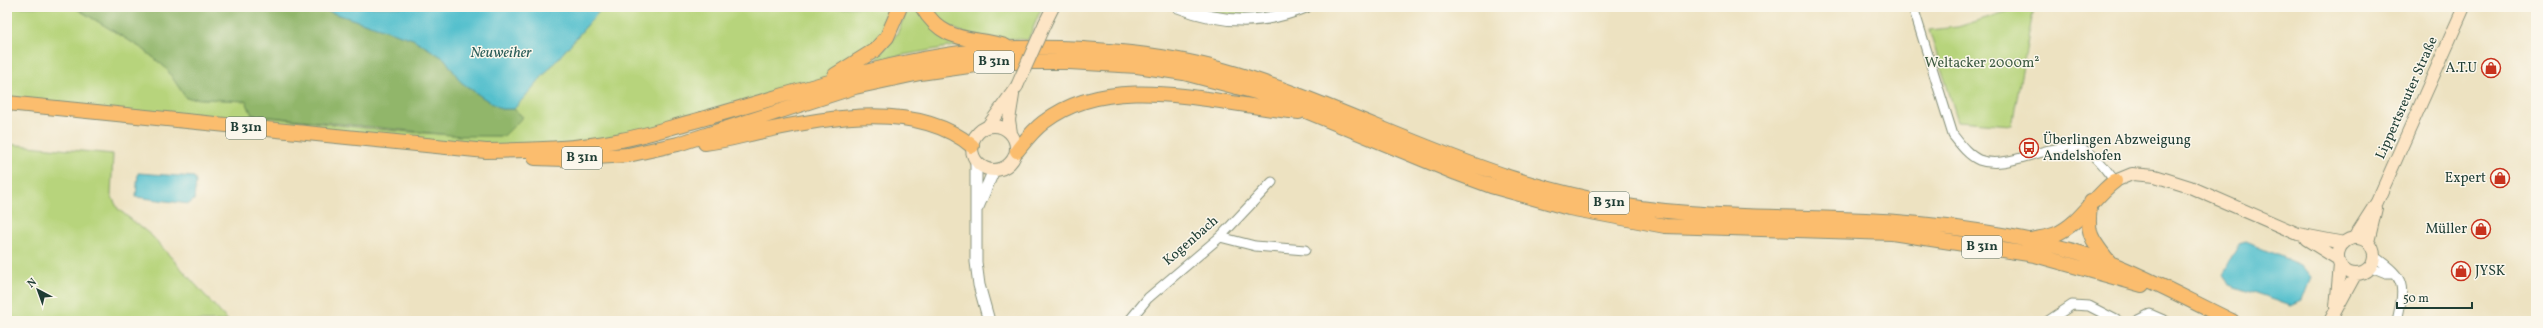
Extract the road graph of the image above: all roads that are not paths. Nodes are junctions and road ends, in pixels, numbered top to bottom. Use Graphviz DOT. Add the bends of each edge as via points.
graph roads {
  1 [pos="900,7"];
  2 [pos="922,7"];
  3 [pos="1053,7"];
  4 [pos="1178,7"];
  5 [pos="1306,7"];
  6 [pos="1913,7"];
  7 [pos="2464,7"];
  8 [pos="1013,48"];
  9 [pos="823,83"];
  10 [pos="1015,90"];
  11 [pos="7,103"];
  12 [pos="1315,114"];
  13 [pos="988,126"];
  14 [pos="1011,133"];
  15 [pos="678,144"];
  16 [pos="972,146"];
  17 [pos="486,151"];
  18 [pos="1017,151"];
  19 [pos="976,161"];
  20 [pos="994,170"];
  21 [pos="2115,181"];
  22 [pos="1272,182"];
  23 [pos="2091,202"];
  24 [pos="2377,202"];
  25 [pos="976,212"];
  26 [pos="2298,234"];
  27 [pos="1220,237"];
  28 [pos="2027,241"];
  29 [pos="2349,241"];
  30 [pos="2368,242"];
  31 [pos="1305,250"];
  32 [pos="2339,262"];
  33 [pos="2373,262"];
  34 [pos="2110,263"];
  35 [pos="2355,275"];
  36 [pos="2171,293"];
  37 [pos="2336,306"];
  38 [pos="989,321"];
  39 [pos="1129,321"];
  40 [pos="2048,321"];
  41 [pos="2118,321"];
  42 [pos="2136,321"];
  43 [pos="2166,321"];
  44 [pos="2232,321"];
  45 [pos="2330,321"];
  46 [pos="2396,321"];
  1 -- 9 [label="highway" via="887,37 875,50"];
  2 -- 8 [label="highway" via="932,22 955,37"];
  3 -- 10 [label="main road, bridge"];
  4 -- 5 [label="street" via="1203,16 1241,21 1275,18"];
  6 -- 21 [label="street" via="1953,135 1965,150 1979,160 1996,162 2072,148 2088,152"];
  7 -- 24 [label="main road, Lippertsreuter Straße"];
  8 -- 9 [label="highway, B 31n" via="911,60"];
  8 -- 28 [label="highway, B 31n" via="1059,48 1174,58 1225,71 1332,107 1504,176 1632,208 1685,215 1901,222"];
  9 -- 17 [label="highway, B 31n" via="623,140 552,149"];
  10 -- 13 [label="main road"];
  10 -- 14 [label="main road" via="1009,120"];
  11 -- 17 [label="highway, B 31n"];
  12 -- 15 [label="highway, B 31n" via="1267,96 1184,73 1137,66 1069,62 997,62 920,72 855,87"];
  12 -- 18 [label="highway" via="1268,110 1156,93 1121,93 1088,100 1064,110 1044,122"];
  12 -- 36 [label="highway, B 31n" via="1491,186 1597,214 1665,226 1892,233 2035,255"];
  13 -- 14 [label="main road" via="1001,126"];
  13 -- 16 [label="main road" via="977,133"];
  14 -- 18 [label="main road" via="1017,144"];
  15 -- 16 [label="highway" via="712,142 798,125 868,117 898,118 930,124 959,135"];
  15 -- 17 [label="highway, B 31n" via="628,155 564,159 514,157"];
  16 -- 19 [label="main road"];
  18 -- 20 [label="main road" via="1011,162"];
  19 -- 20 [label="main road" via="984,168"];
  19 -- 25 [label="street"];
  20 -- 25 [label="street"];
  21 -- 23 [label="highway"];
  21 -- 26 [label="main road" via="2132,174 2170,180"];
  22 -- 27 [label="street, Kogenbach"];
  23 -- 28 [label="highway, B 31n" via="2071,223 2056,234"];
  23 -- 34 [label="highway, B 31n" via="2087,222 2092,238"];
  24 -- 29 [label="main road, Lippertsreuter Straße"];
  24 -- 30 [label="main road, Lippertsreuter Straße"];
  25 -- 38 [label="street" via="976,262"];
  26 -- 29 [label="main road"];
  26 -- 32 [label="main road"];
  27 -- 31 [label="street" via="1255,246"];
  27 -- 39 [label="street, Kogenbach" via="1148,298"];
  28 -- 34 [label="highway, B 31n"];
  29 -- 30 [label="main road"];
  29 -- 32 [label="main road" via="2339,250"];
  30 -- 33 [label="main road"];
  32 -- 35 [label="main road" via="2346,272"];
  32 -- 37 [label="main road"];
  33 -- 35 [label="main road" via="2366,272"];
  33 -- 46 [label="street" via="2386,274 2394,274 2400,280 2402,292"];
  34 -- 36 [label="highway, B 31n"];
  35 -- 37 [label="main road" via="2347,293"];
  36 -- 44 [label="highway"];
  37 -- 45 [label="main road"];
  40 -- 41 [label="street" via="2072,305 2089,306"];
  42 -- 43 [label="street" via="2150,314"];
}
